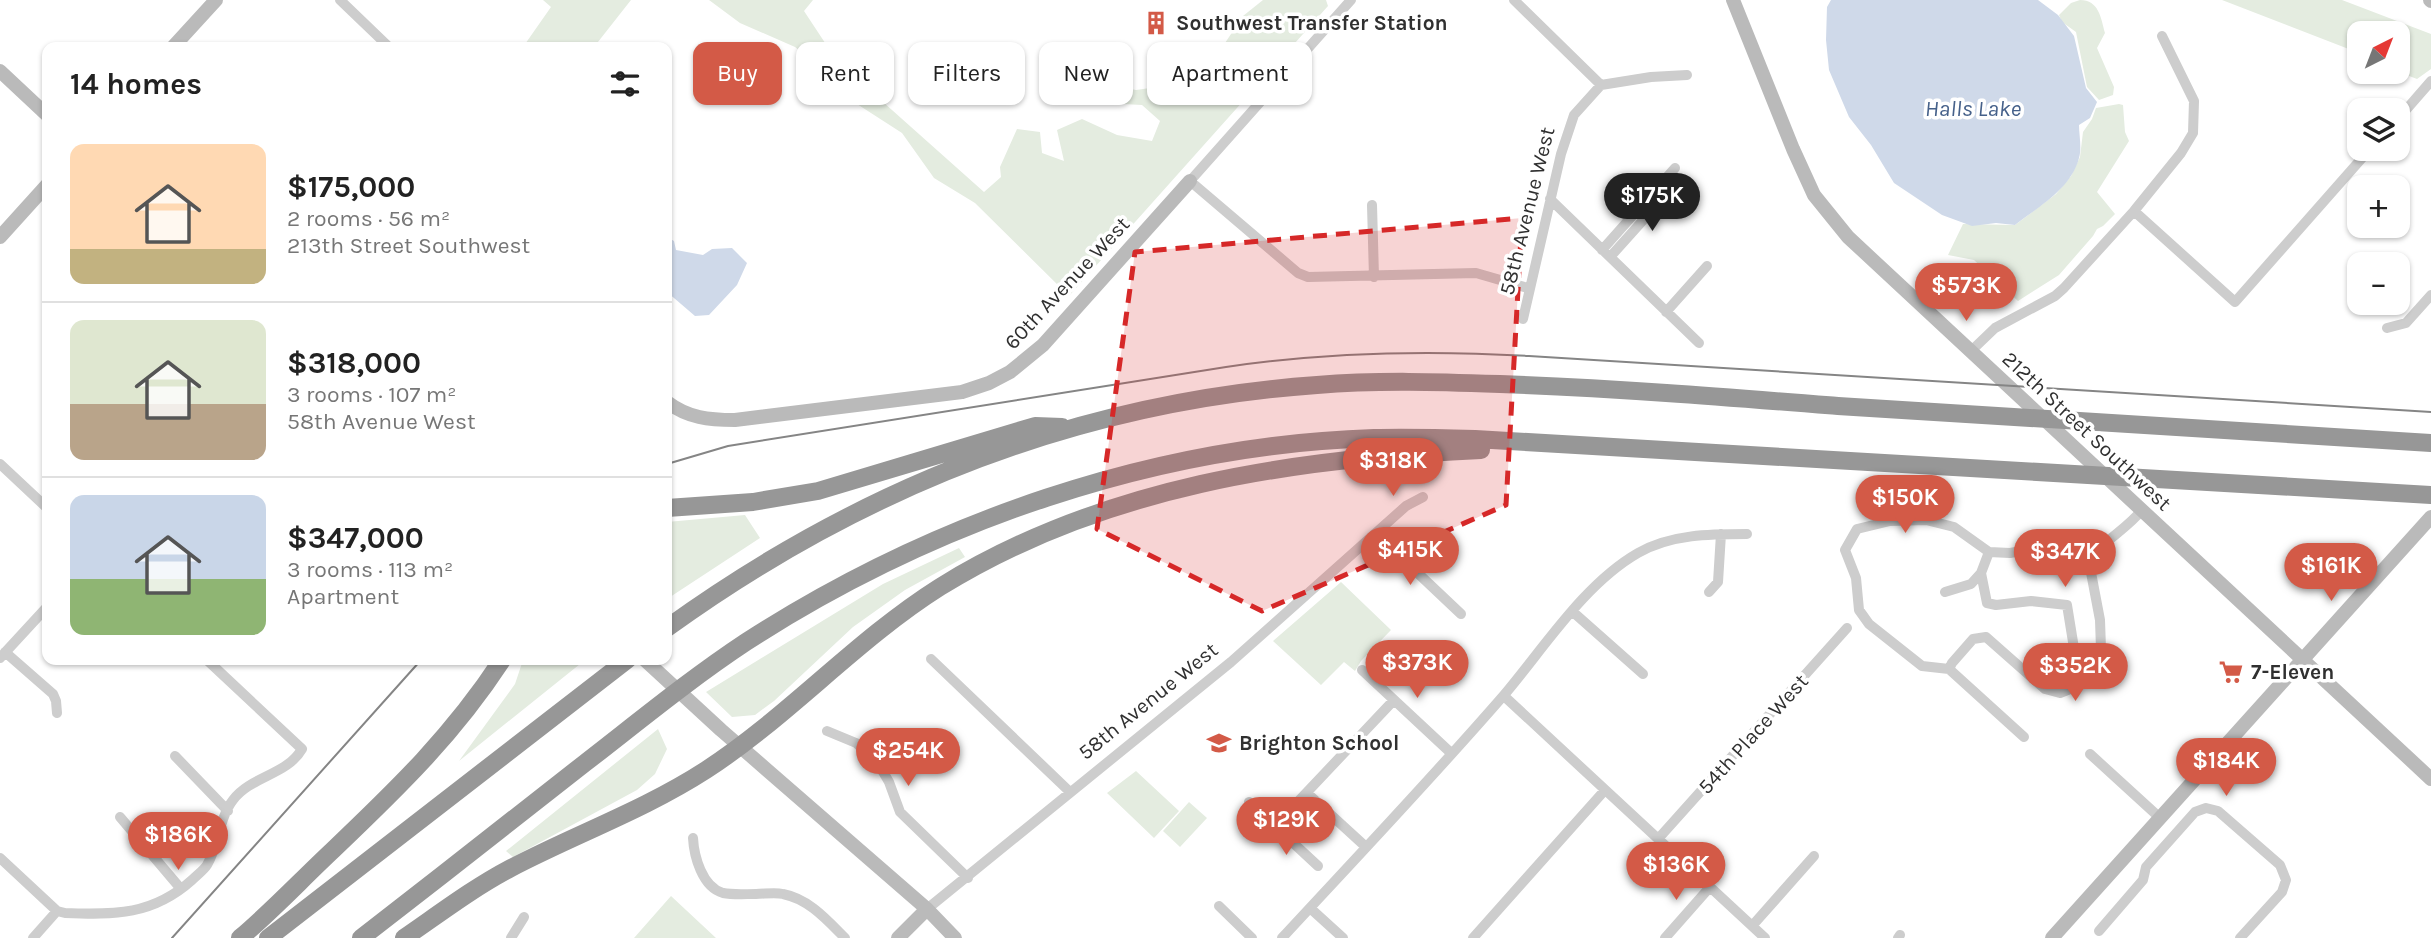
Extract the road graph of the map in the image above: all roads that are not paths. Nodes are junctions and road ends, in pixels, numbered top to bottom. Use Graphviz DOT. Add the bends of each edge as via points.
graph roads {
  1 [pos="216,0"];
  2 [pos="340,0"];
  3 [pos="1351,0"];
  4 [pos="1514,0"];
  5 [pos="1733,0"];
  6 [pos="2162,36"];
  7 [pos="178,42"];
  8 [pos="384,42"];
  9 [pos="0,71"];
  10 [pos="1687,75"];
  11 [pos="2431,81"];
  12 [pos="1601,85"];
  13 [pos="2410,105"];
  14 [pos="42,110"];
  15 [pos="2359,161"];
  16 [pos="1675,168"];
  17 [pos="1190,181"];
  18 [pos="1672,188"];
  19 [pos="42,191"];
  20 [pos="1550,199"];
  21 [pos="1372,205"];
  22 [pos="2134,211"];
  23 [pos="0,237"];
  24 [pos="1606,253"];
  25 [pos="1707,266"];
  26 [pos="1374,277"];
  27 [pos="1528,288"];
  28 [pos="2431,295"];
  29 [pos="1667,312"];
  30 [pos="1523,319"];
  31 [pos="2387,328"];
  32 [pos="1699,343"];
  33 [pos="1970,351"];
  34 [pos="672,406"];
  35 [pos="1075,427"];
  36 [pos="2431,443"];
  37 [pos="1586,445"];
  38 [pos="0,464"];
  39 [pos="2431,495"];
  40 [pos="1423,497"];
  41 [pos="42,503"];
  42 [pos="672,508"];
  43 [pos="2142,510"];
  44 [pos="2431,517"];
  45 [pos="1721,534"];
  46 [pos="1747,534"];
  47 [pos="1364,545"];
  48 [pos="2098,548"];
  49 [pos="1989,551"];
  50 [pos="1981,573"];
  51 [pos="1709,592"];
  52 [pos="1945,592"];
  53 [pos="42,612"];
  54 [pos="1573,612"];
  55 [pos="1461,614"];
  56 [pos="672,625"];
  57 [pos="1847,628"];
  58 [pos="3,655"];
  59 [pos="931,659"];
  60 [pos="2302,660"];
  61 [pos="213,665"];
  62 [pos="499,665"];
  63 [pos="621,665"];
  64 [pos="650,665"];
  65 [pos="1950,669"];
  66 [pos="1362,670"];
  67 [pos="1643,674"];
  68 [pos="2080,679"];
  69 [pos="1504,696"];
  70 [pos="1394,700"];
  71 [pos="57,713"];
  72 [pos="827,732"];
  73 [pos="2024,737"];
  74 [pos="740,746"];
  75 [pos="1451,753"];
  76 [pos="2090,754"];
  77 [pos="175,756"];
  78 [pos="2431,779"];
  79 [pos="1605,790"];
  80 [pos="1070,792"];
  81 [pos="1307,793"];
  82 [pos="1249,802"];
  83 [pos="228,811"];
  84 [pos="120,817"];
  85 [pos="2159,817"];
  86 [pos="1275,827"];
  87 [pos="693,838"];
  88 [pos="1658,839"];
  89 [pos="1366,847"];
  90 [pos="1814,856"];
  91 [pos="0,858"];
  92 [pos="1318,866"];
  93 [pos="968,878"];
  94 [pos="1710,887"];
  95 [pos="181,890"];
  96 [pos="1219,906"];
  97 [pos="1310,908"];
  98 [pos="927,909"];
  99 [pos="57,911"];
  100 [pos="524,917"];
  101 [pos="1752,926"];
  102 [pos="2099,931"];
  103 [pos="33,938"];
  104 [pos="240,938"];
  105 [pos="268,938"];
  106 [pos="361,938"];
  107 [pos="404,938"];
  108 [pos="512,938"];
  109 [pos="845,938"];
  110 [pos="898,938"];
  111 [pos="955,938"];
  112 [pos="1252,938"];
  113 [pos="1282,938"];
  114 [pos="1343,938"];
  115 [pos="1473,938"];
  116 [pos="1665,938"];
  117 [pos="1765,938"];
  118 [pos="2052,938"];
  119 [pos="2240,938"];
  1 -- 7 [label="main road"];
  2 -- 8 [label="street"];
  3 -- 17 [label="street, 60th Avenue West"];
  4 -- 12 [label="street"];
  5 -- 33 [label="main road, 212th Street Southwest" via="1814,195 1848,237"];
  6 -- 22 [label="street" via="2194,101 2193,133"];
  9 -- 14 [label="main road"];
  10 -- 12 [label="street"];
  11 -- 13 [label="street"];
  12 -- 20 [label="street, 58th Avenue West" via="1574,115"];
  15 -- 22 [label="street" via="2235,302"];
  16 -- 24 [label="street"];
  17 -- 26 [label="street" via="1298,273 1314,278"];
  17 -- 34 [label="main road, 60th Avenue West" via="1043,345 989,383 962,392 735,420 695,417"];
  18 -- 24 [label="street"];
  19 -- 23 [label="main road"];
  20 -- 24 [label="street"];
  20 -- 27 [label="street, 58th Avenue West"];
  21 -- 26 [label="street"];
  22 -- 33 [label="street" via="2055,296 1995,328"];
  24 -- 29 [label="street"];
  25 -- 29 [label="street"];
  26 -- 27 [label="street" via="1476,273"];
  27 -- 30 [label="street, 58th Avenue West"];
  28 -- 31 [label="street" via="2406,323"];
  29 -- 32 [label="street"];
  33 -- 43 [label="main road, 212th Street Southwest"];
  35 -- 36 [label="highway" via="1254,391 1383,382 1593,388"];
  35 -- 42 [label="highway" via="1035,425 795,496"];
  35 -- 56 [label="highway" via="979,458 878,500 774,556"];
  37 -- 39 [label="highway"];
  37 -- 74 [label="highway" via="1393,454 1296,466 1125,503 1002,552 940,587 887,624"];
  37 -- 106 [label="highway" via="1374,438 1258,449 1150,469 1064,492 948,534 805,606 705,671"];
  38 -- 41 [label="street"];
  40 -- 47 [label="street, 58th Avenue West" via="1406,506"];
  43 -- 48 [label="street"];
  43 -- 60 [label="main road, 212th Street Southwest"];
  44 -- 60 [label="main road"];
  45 -- 46 [label="street"];
  45 -- 51 [label="street" via="1718,582"];
  45 -- 54 [label="street" via="1686,536 1640,552 1610,573"];
  47 -- 55 [label="street" via="1388,545"];
  47 -- 80 [label="street, 58th Avenue West" via="1231,662"];
  48 -- 49 [label="street"];
  48 -- 68 [label="street" via="2089,562 2101,649"];
  49 -- 50 [label="street"];
  49 -- 65 [label="street" via="1954,527 1926,520 1857,528 1845,550 1856,578 1859,610 1869,624 1922,666"];
  50 -- 52 [label="street" via="1971,584"];
  50 -- 68 [label="street" via="1987,603 2067,605"];
  53 -- 58 [label="street"];
  54 -- 67 [label="street"];
  54 -- 69 [label="street"];
  57 -- 88 [label="street, 54th Place West"];
  58 -- 71 [label="street" via="53,694"];
  59 -- 80 [label="street"];
  60 -- 78 [label="main road, 212th Street Southwest"];
  60 -- 85 [label="main road"];
  61 -- 83 [label="street" via="302,750 295,762 254,782 233,799"];
  62 -- 104 [label="highway" via="440,744"];
  63 -- 105 [label="highway"];
  64 -- 74 [label="main road"];
  65 -- 68 [label="street" via="1973,639 1986,637 2045,689 2060,693"];
  65 -- 73 [label="street"];
  66 -- 70 [label="street"];
  69 -- 75 [label="street"];
  69 -- 79 [label="street"];
  70 -- 75 [label="street"];
  70 -- 81 [label="street"];
  72 -- 93 [label="street" via="856,743 876,760 900,812"];
  74 -- 98 [label="main road"];
  74 -- 107 [label="highway" via="659,799 495,877"];
  75 -- 89 [label="street"];
  76 -- 85 [label="street"];
  77 -- 83 [label="street"];
  79 -- 88 [label="street"];
  79 -- 115 [label="street"];
  80 -- 93 [label="street, 58th Avenue West"];
  81 -- 86 [label="street"];
  81 -- 89 [label="street"];
  82 -- 86 [label="street"];
  83 -- 95 [label="street" via="207,866"];
  84 -- 95 [label="street"];
  85 -- 118 [label="main road"];
  86 -- 92 [label="street"];
  87 -- 109 [label="street" via="694,855 705,878 719,892 781,893 803,900"];
  88 -- 94 [label="street"];
  89 -- 97 [label="street"];
  90 -- 101 [label="street"];
  91 -- 99 [label="street"];
  93 -- 98 [label="street, 58th Avenue West"];
  94 -- 101 [label="street"];
  94 -- 116 [label="street"];
  95 -- 99 [label="street" via="159,904 121,914"];
  96 -- 112 [label="street"];
  97 -- 113 [label="street"];
  97 -- 114 [label="street"];
  98 -- 110 [label="main road, 58th Avenue West"];
  98 -- 111 [label="main road"];
  99 -- 103 [label="street"];
  100 -- 108 [label="street"];
  101 -- 117 [label="street"];
  102 -- 119 [label="street" via="2143,880 2146,867 2196,811 2206,808 2218,811 2280,865 2286,880 2282,892"];
}
